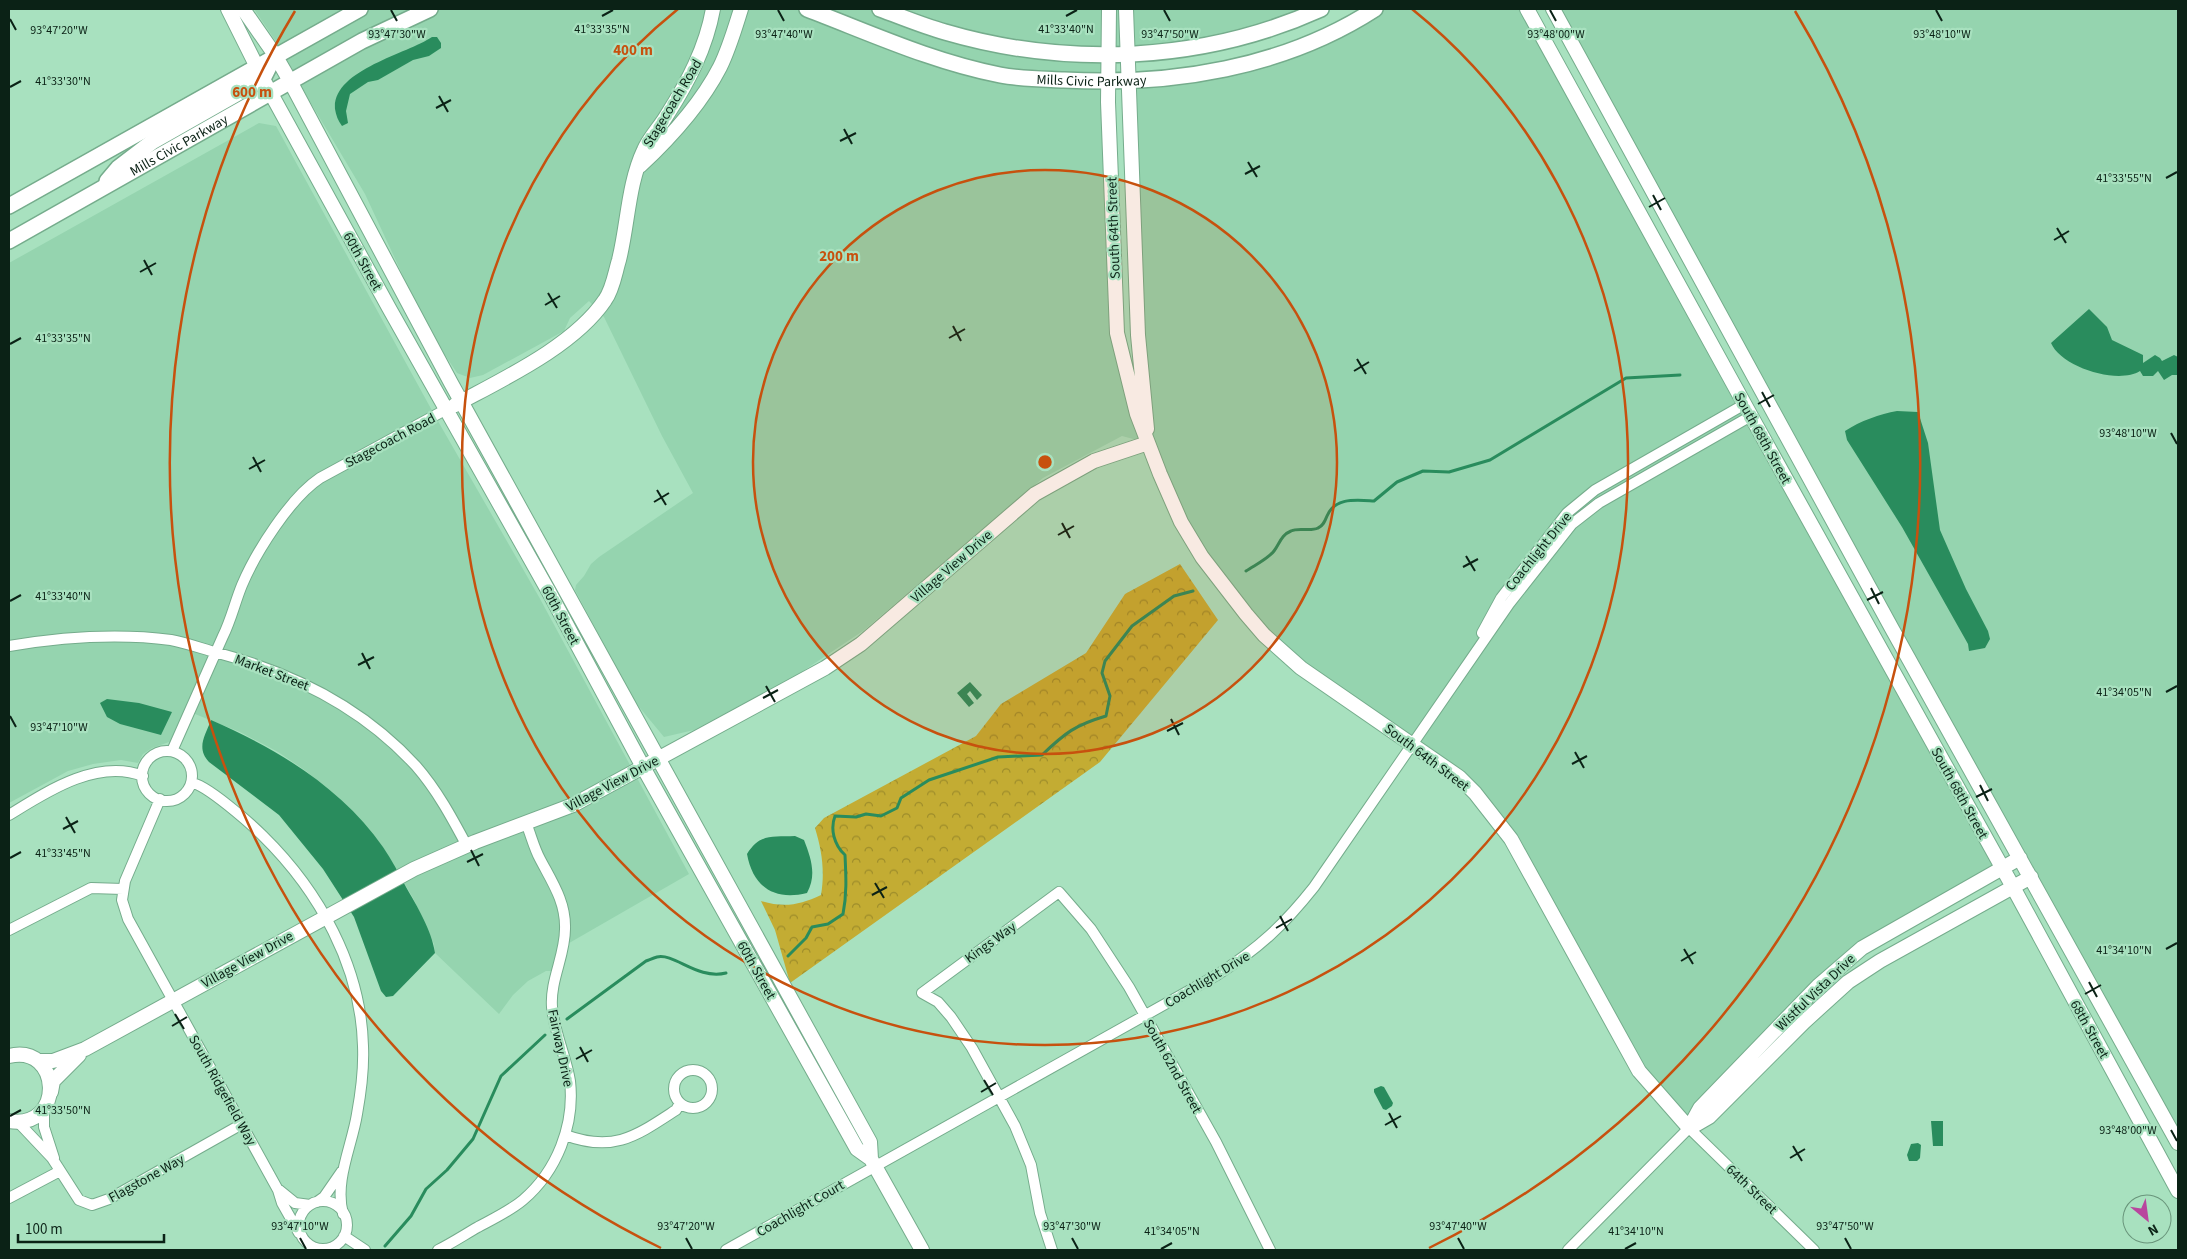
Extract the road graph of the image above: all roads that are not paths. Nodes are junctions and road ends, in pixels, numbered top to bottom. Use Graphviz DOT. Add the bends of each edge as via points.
graph roads {
  1 [pos="228,9"];
  2 [pos="243,9"];
  3 [pos="360,9"];
  4 [pos="430,9"];
  5 [pos="714,9"];
  6 [pos="741,9"];
  7 [pos="807,9"];
  8 [pos="880,9"];
  9 [pos="1109,9"];
  10 [pos="1126,9"];
  11 [pos="1321,9"];
  12 [pos="1375,9"];
  13 [pos="1527,9"];
  14 [pos="1553,9"];
  15 [pos="1127,54"];
  16 [pos="275,55"];
  17 [pos="1107,55"];
  18 [pos="259,72"];
  19 [pos="1128,80"];
  20 [pos="290,81"];
  21 [pos="1108,82"];
  22 [pos="270,92"];
  23 [pos="638,168"];
  24 [pos="100,190"];
  25 [pos="9,206"];
  26 [pos="9,241"];
  27 [pos="461,402"];
  28 [pos="445,410"];
  29 [pos="1748,410"];
  30 [pos="1148,443"];
  31 [pos="9,646"];
  32 [pos="215,652"];
  33 [pos="1412,743"];
  34 [pos="172,751"];
  35 [pos="658,759"];
  36 [pos="643,767"];
  37 [pos="142,776"];
  38 [pos="191,784"];
  39 [pos="160,799"];
  40 [pos="9,815"];
  41 [pos="526,823"];
  42 [pos="467,846"];
  43 [pos="2020,858"];
  44 [pos="2002,867"];
  45 [pos="2031,877"];
  46 [pos="2013,887"];
  47 [pos="123,889"];
  48 [pos="1058,892"];
  49 [pos="325,916"];
  50 [pos="9,930"];
  51 [pos="172,1000"];
  52 [pos="1145,1015"];
  53 [pos="86,1049"];
  54 [pos="10,1054"];
  55 [pos="38,1061"];
  56 [pos="998,1096"];
  57 [pos="47,1102"];
  58 [pos="680,1103"];
  59 [pos="14,1122"];
  60 [pos="242,1124"];
  61 [pos="1689,1128"];
  62 [pos="565,1135"];
  63 [pos="2178,1143"];
  64 [pos="873,1162"];
  65 [pos="58,1167"];
  66 [pos="344,1168"];
  67 [pos="278,1190"];
  68 [pos="2178,1191"];
  69 [pos="9,1198"];
  70 [pos="314,1204"];
  71 [pos="343,1214"];
  72 [pos="299,1233"];
  73 [pos="344,1236"];
  74 [pos="365,1250"];
  75 [pos="438,1250"];
  76 [pos="726,1250"];
  77 [pos="922,1250"];
  78 [pos="1052,1250"];
  79 [pos="1270,1250"];
  80 [pos="1568,1250"];
  81 [pos="1814,1250"];
  1 -- 18 [label="street, 60th Street"];
  2 -- 16 [label="street, 60th Street"];
  3 -- 16 [label="main road"];
  4 -- 20 [label="main road, Mills Civic Parkway" via="362,41"];
  5 -- 23 [label="street, Stagecoach Road" via="700,56 685,87 644,149"];
  6 -- 23 [label="street, Stagecoach Road" via="720,66 702,97 656,152"];
  7 -- 21 [label="main road, Mills Civic Parkway" via="971,68 1037,79"];
  8 -- 17 [label="main road, Mills Civic Parkway" via="945,32 1001,46 1053,54"];
  9 -- 17 [label="street, South 64th Street"];
  10 -- 15 [label="street, South 64th Street"];
  11 -- 15 [label="main road, Mills Civic Parkway" via="1232,41"];
  12 -- 19 [label="main road, Mills Civic Parkway" via="1314,42 1253,62 1191,75"];
  13 -- 29 [label="street, South 68th Street"];
  14 -- 43 [label="street, South 68th Street"];
  15 -- 17 [label="main road, Mills Civic Parkway"];
  15 -- 19 [label="street, South 64th Street"];
  16 -- 18 [label="main road"];
  16 -- 20 [label="street, 60th Street"];
  17 -- 21 [label="street, South 64th Street"];
  18 -- 22 [label="street, 60th Street"];
  18 -- 24 [label="main road" via="152,142 118,168"];
  18 -- 25 [label="main road"];
  19 -- 21 [label="main road, Mills Civic Parkway"];
  19 -- 30 [label="street, South 64th Street" via="1138,336"];
  20 -- 22 [label="main road, Mills Civic Parkway"];
  20 -- 27 [label="street, 60th Street"];
  21 -- 30 [label="street, South 64th Street" via="1117,333 1126,375"];
  22 -- 24 [label="main road, Mills Civic Parkway"];
  22 -- 28 [label="street, 60th Street"];
  23 -- 27 [label="street, Stagecoach Road" via="607,298 592,317 527,366"];
  24 -- 26 [label="main road, Mills Civic Parkway"];
  27 -- 28 [label="street, Stagecoach Road"];
  27 -- 35 [label="street, 60th Street"];
  28 -- 32 [label="street, Stagecoach Road" via="320,478 304,490 254,561"];
  28 -- 36 [label="street, 60th Street" via="549,592"];
  29 -- 33 [label="street, Coachlight Drive" via="1595,490 1566,513 1501,598 1466,665"];
  29 -- 44 [label="street, South 68th Street"];
  30 -- 33 [label="street, South 64th Street" via="1181,522 1202,557 1264,635 1301,668"];
  30 -- 35 [label="street, Village View Drive" via="1094,461 1050,484 1024,502 861,644 789,689"];
  31 -- 32 [label="street, Market Street" via="105,636 172,640"];
  32 -- 34 [label="street, Stagecoach Road"];
  32 -- 42 [label="street, Market Street" via="294,679 355,713 417,767"];
  33 -- 52 [label="street, Coachlight Drive" via="1314,887 1284,924 1242,960"];
  33 -- 61 [label="street, South 64th Street" via="1459,777 1506,832 1639,1071"];
  34 -- 37 [label="street" via="149,759"];
  34 -- 38 [label="street" via="185,758 190,766"];
  35 -- 36 [label="street, Village View Drive"];
  35 -- 64 [label="street, 60th Street" via="870,1142"];
  36 -- 41 [label="street, Village View Drive" via="573,805"];
  36 -- 64 [label="street, 60th Street" via="857,1149"];
  37 -- 39 [label="street" via="148,791"];
  37 -- 40 [label="street" via="121,770 95,774 72,781"];
  38 -- 39 [label="street" via="177,798"];
  38 -- 49 [label="street" via="224,803 264,836 301,877"];
  39 -- 47 [label="street, South Ridgefield Way"];
  41 -- 42 [label="street, Village View Drive"];
  41 -- 62 [label="street, Fairway Drive" via="539,857 556,887 565,918 564,946 551,994 553,1020 570,1080 570,1112"];
  42 -- 49 [label="street, Village View Drive" via="414,869"];
  43 -- 44 [label="street, Wistful Vista Drive"];
  43 -- 45 [label="street, 68th Street"];
  44 -- 46 [label="street, 68th Street"];
  44 -- 61 [label="street, Wistful Vista Drive" via="1862,948 1839,967 1700,1108"];
  45 -- 46 [label="street, Wistful Vista Drive"];
  45 -- 63 [label="street, 68th Street"];
  46 -- 61 [label="street, Wistful Vista Drive" via="1848,982 1709,1117"];
  46 -- 68 [label="street, 68th Street"];
  47 -- 50 [label="street" via="91,888"];
  47 -- 51 [label="street, South Ridgefield Way" via="122,900 128,919"];
  48 -- 52 [label="street, South 62nd Street" via="1091,929"];
  48 -- 56 [label="street, Kings Way" via="922,992 938,1002 951,1017"];
  49 -- 51 [label="street, Village View Drive"];
  49 -- 66 [label="street" via="352,983 363,1046 357,1114"];
  51 -- 53 [label="street, Village View Drive"];
  51 -- 60 [label="street, South Ridgefield Way"];
  52 -- 56 [label="street, Coachlight Drive"];
  52 -- 79 [label="street, South 62nd Street" via="1216,1142"];
  53 -- 55 [label="street, Village View Drive" via="53,1061"];
  53 -- 57 [label="street" via="53,1081"];
  54 -- 55 [label="street"];
  55 -- 57 [label="street" via="48,1075 51,1088"];
  56 -- 64 [label="street, Coachlight Drive"];
  56 -- 78 [label="street" via="1024,1146"];
  57 -- 59 [label="street" via="28,1120"];
  57 -- 65 [label="street" via="44,1127"];
  58 -- 62 [label="street" via="676,1110 627,1139 596,1142"];
  59 -- 65 [label="street" via="31,1134"];
  60 -- 65 [label="street, Flagstone Way" via="99,1204 86,1204 79,1200"];
  60 -- 67 [label="street, South Ridgefield Way"];
  61 -- 80 [label="street, Wistful Vista Drive"];
  61 -- 81 [label="street, 64th Street"];
  62 -- 75 [label="street, Fairway Drive" via="549,1169 522,1200"];
  64 -- 76 [label="street, Coachlight Court"];
  64 -- 77 [label="street, 60th Street"];
  65 -- 69 [label="street"];
  66 -- 70 [label="street" via="328,1192"];
  66 -- 71 [label="street" via="340,1196"];
  67 -- 70 [label="street" via="295,1202"];
  67 -- 72 [label="street, South Ridgefield Way"];
  70 -- 71 [label="street" via="325,1201 336,1204"];
  70 -- 72 [label="street" via="305,1208 299,1220"];
  71 -- 73 [label="street" via="346,1222"];
  72 -- 73 [label="street" via="310,1245 322,1249 340,1242"];
  73 -- 74 [label="street"];
}
